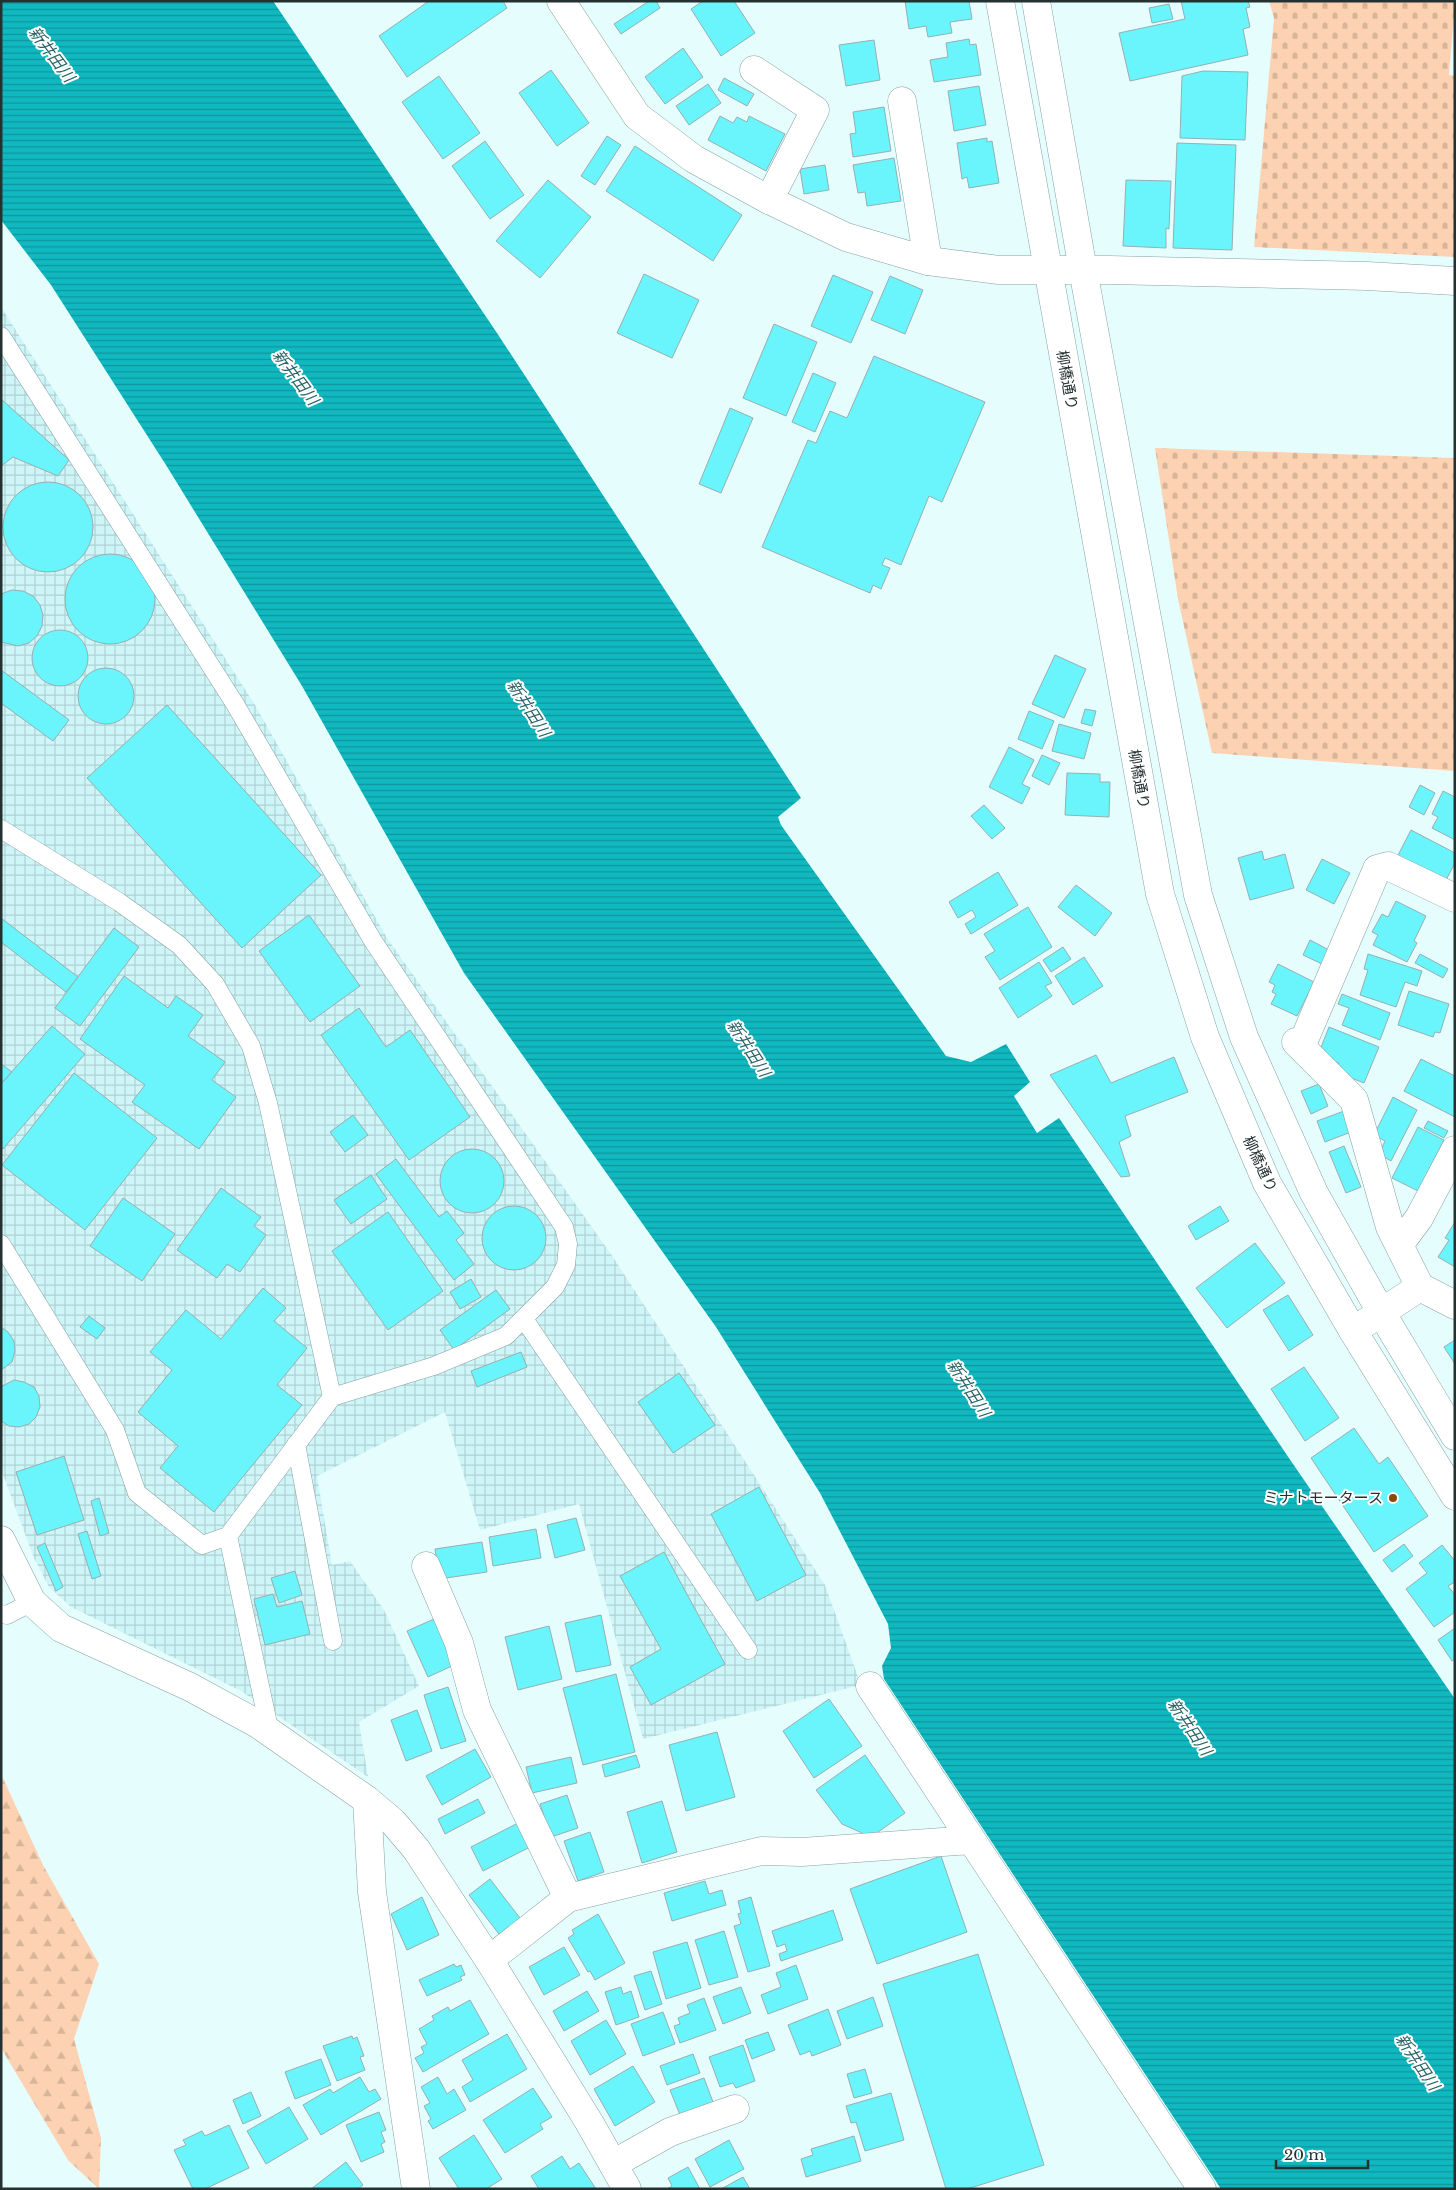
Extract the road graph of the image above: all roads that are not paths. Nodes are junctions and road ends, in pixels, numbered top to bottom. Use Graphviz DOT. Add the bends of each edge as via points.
graph roads {
  1 [pos="561,1"];
  2 [pos="1000,1"];
  3 [pos="1036,1"];
  4 [pos="754,70"];
  5 [pos="902,102"];
  6 [pos="769,200"];
  7 [pos="928,261"];
  8 [pos="1083,270"];
  9 [pos="1047,271"];
  10 [pos="1455,281"];
  11 [pos="1,336"];
  12 [pos="1,829"];
  13 [pos="1455,898"];
  14 [pos="1455,1150"];
  15 [pos="1,1244"];
  16 [pos="1399,1245"];
  17 [pos="1420,1287"];
  18 [pos="1455,1305"];
  19 [pos="1381,1312"];
  20 [pos="524,1319"];
  21 [pos="1353,1330"];
  22 [pos="332,1396"];
  23 [pos="1455,1436"];
  24 [pos="296,1444"];
  25 [pos="1455,1496"];
  26 [pos="228,1536"];
  27 [pos="1,1540"];
  28 [pos="426,1566"];
  29 [pos="32,1602"];
  30 [pos="1,1614"];
  31 [pos="333,1641"];
  32 [pos="748,1650"];
  33 [pos="870,1686"];
  34 [pos="270,1732"];
  35 [pos="367,1800"];
  36 [pos="971,1840"];
  37 [pos="568,1898"];
  38 [pos="489,1960"];
  39 [pos="735,2109"];
  40 [pos="612,2164"];
  41 [pos="416,2189"];
  42 [pos="627,2189"];
  43 [pos="1202,2189"];
  1 -- 6 [label="street" via="637,116 694,159"];
  2 -- 9 [label="street, 柳橋通り"];
  3 -- 8 [label="street"];
  4 -- 6 [label="street" via="815,110"];
  5 -- 7 [label="street"];
  6 -- 7 [label="street" via="846,238"];
  7 -- 9 [label="street" via="999,270"];
  8 -- 9 [label="street"];
  8 -- 10 [label="street"];
  8 -- 19 [label="street" via="1198,895 1244,1037 1314,1193"];
  9 -- 21 [label="street, 柳橋通り" via="1160,894 1205,1037 1267,1183"];
  11 -- 20 [label="lane" via="235,704 373,942 564,1227 568,1244 566,1265 555,1287"];
  12 -- 22 [label="lane" via="126,907 179,945 216,984 251,1046 268,1103"];
  13 -- 16 [label="street" via="1388,866 1377,868 1298,1045 1354,1100 1390,1227"];
  14 -- 16 [label="street" via="1419,1218"];
  15 -- 26 [label="lane" via="115,1430 137,1493 202,1545"];
  16 -- 17 [label="street"];
  17 -- 18 [label="street"];
  17 -- 19 [label="street"];
  19 -- 21 [label="street"];
  19 -- 23 [label="street"];
  20 -- 22 [label="lane" via="506,1336 434,1366"];
  20 -- 32 [label="lane"];
  21 -- 25 [label="street, 柳橋通り"];
  22 -- 24 [label="lane"];
  24 -- 26 [label="lane"];
  24 -- 31 [label="lane"];
  26 -- 34 [label="lane"];
  27 -- 29 [label="street"];
  28 -- 37 [label="street" via="459,1643 477,1710"];
  29 -- 30 [label="lane" via="7,1615"];
  29 -- 34 [label="street" via="61,1628 190,1688"];
  33 -- 36 [label="street"];
  34 -- 35 [label="street"];
  35 -- 38 [label="street" via="393,1822 416,1849"];
  35 -- 41 [label="street" via="372,1892"];
  36 -- 37 [label="street" via="811,1851 761,1851"];
  36 -- 43 [label="street"];
  37 -- 38 [label="street"];
  38 -- 40 [label="street"];
  39 -- 40 [label="street" via="670,2132"];
  40 -- 42 [label="street"];
}
